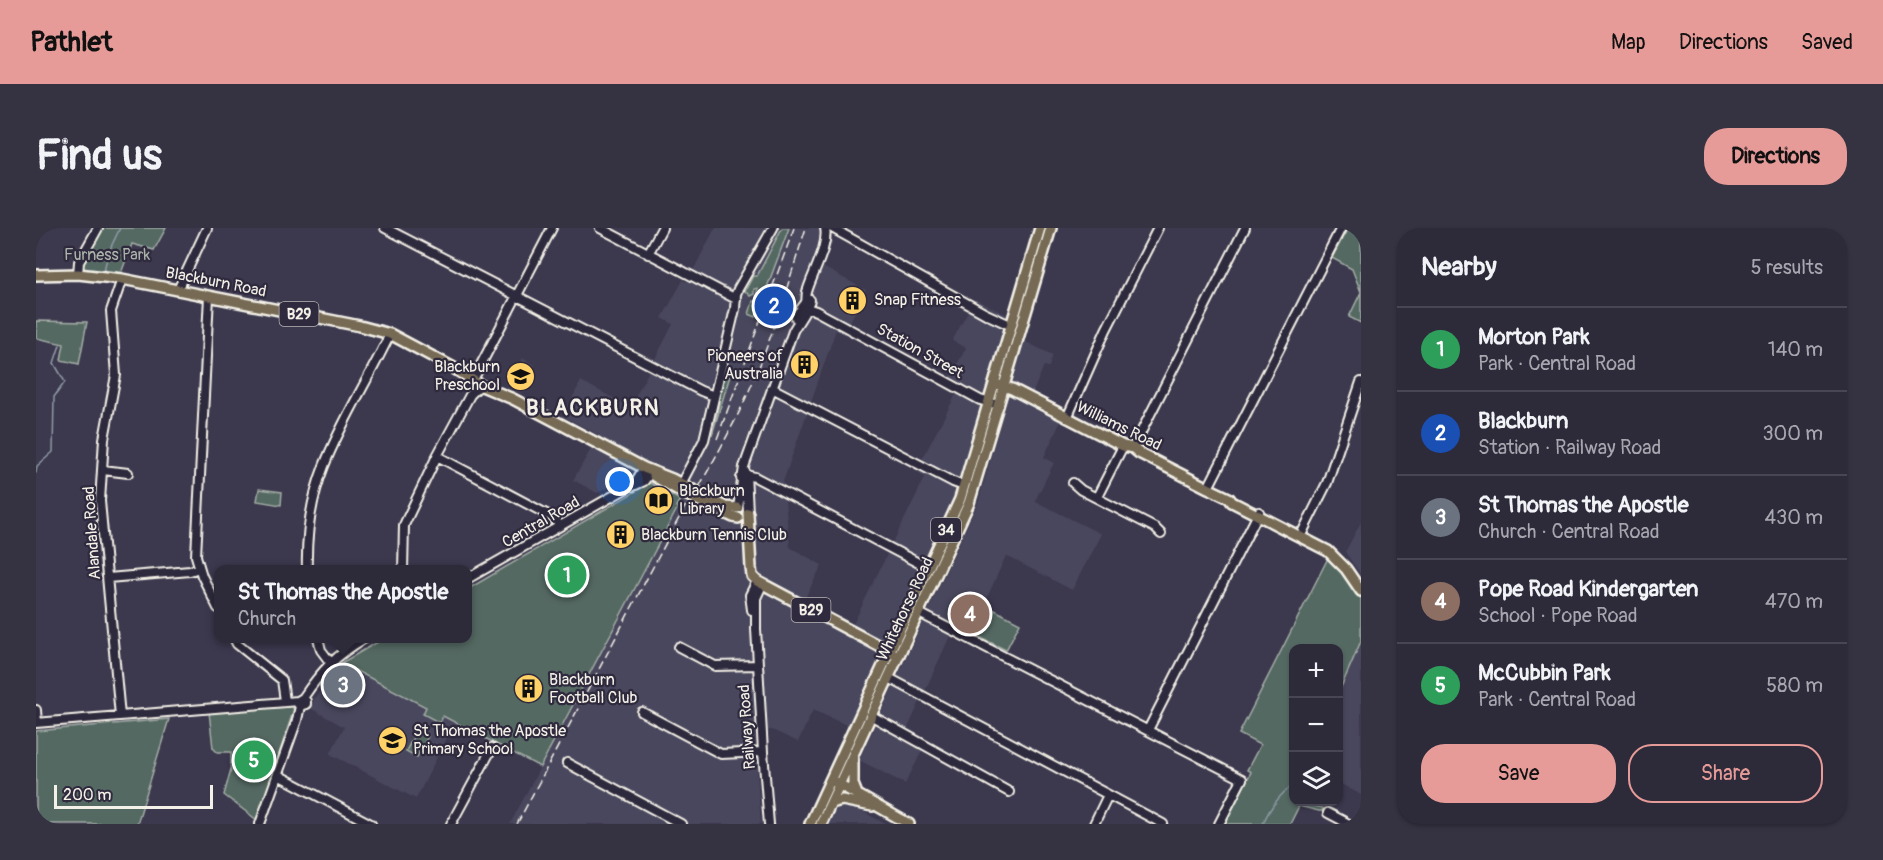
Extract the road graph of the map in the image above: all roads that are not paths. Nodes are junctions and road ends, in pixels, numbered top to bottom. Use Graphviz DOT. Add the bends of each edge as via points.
graph roads {
  1 [pos="98,228"];
  2 [pos="207,228"];
  3 [pos="385,228"];
  4 [pos="552,228"];
  5 [pos="600,228"];
  6 [pos="662,228"];
  7 [pos="773,228"];
  8 [pos="1040,228"];
  9 [pos="1051,228"];
  10 [pos="1158,228"];
  11 [pos="1245,228"];
  12 [pos="1341,228"];
  13 [pos="830,232"];
  14 [pos="650,250"];
  15 [pos="78,274"];
  16 [pos="36,275"];
  17 [pos="122,279"];
  18 [pos="178,290"];
  19 [pos="517,295"];
  20 [pos="209,296"];
  21 [pos="736,298"];
  22 [pos="809,305"];
  23 [pos="1010,325"];
  24 [pos="390,334"];
  25 [pos="475,381"];
  26 [pos="1361,382"];
  27 [pos="994,383"];
  28 [pos="1004,386"];
  29 [pos="772,388"];
  30 [pos="1359,392"];
  31 [pos="714,396"];
  32 [pos="989,402"];
  33 [pos="999,405"];
  34 [pos="1067,418"];
  35 [pos="1128,447"];
  36 [pos="437,456"];
  37 [pos="103,470"];
  38 [pos="648,470"];
  39 [pos="128,473"];
  40 [pos="744,478"];
  41 [pos="1073,483"];
  42 [pos="964,486"];
  43 [pos="679,487"];
  44 [pos="1208,488"];
  45 [pos="1097,497"];
  46 [pos="748,512"];
  47 [pos="1255,512"];
  48 [pos="738,513"];
  49 [pos="560,526"];
  50 [pos="1161,534"];
  51 [pos="1301,535"];
  52 [pos="749,536"];
  53 [pos="1333,552"];
  54 [pos="307,565"];
  55 [pos="403,565"];
  56 [pos="199,568"];
  57 [pos="928,568"];
  58 [pos="472,577"];
  59 [pos="108,578"];
  60 [pos="759,583"];
  61 [pos="1361,583"];
  62 [pos="1361,591"];
  63 [pos="214,598"];
  64 [pos="919,613"];
  65 [pos="236,643"];
  66 [pos="319,643"];
  67 [pos="358,643"];
  68 [pos="679,647"];
  69 [pos="894,654"];
  70 [pos="330,662"];
  71 [pos="758,665"];
  72 [pos="889,678"];
  73 [pos="285,701"];
  74 [pos="300,702"];
  75 [pos="36,710"];
  76 [pos="642,712"];
  77 [pos="120,716"];
  78 [pos="872,716"];
  79 [pos="37,723"];
  80 [pos="1148,730"];
  81 [pos="492,748"];
  82 [pos="763,752"];
  83 [pos="852,757"];
  84 [pos="567,763"];
  85 [pos="278,775"];
  86 [pos="835,782"];
  87 [pos="1010,792"];
  88 [pos="857,794"];
  89 [pos="1108,795"];
  90 [pos="831,803"];
  91 [pos="880,808"];
  92 [pos="1328,813"];
  93 [pos="260,824"];
  94 [pos="371,824"];
  95 [pos="451,824"];
  96 [pos="681,824"];
  97 [pos="769,824"];
  98 [pos="810,824"];
  99 [pos="821,824"];
  100 [pos="909,824"];
  101 [pos="1094,824"];
  102 [pos="1163,824"];
  103 [pos="1219,824"];
  104 [pos="1349,824"];
  1 -- 15 [label="street" via="79,262"];
  2 -- 18 [label="street"];
  3 -- 19 [label="street"];
  4 -- 19 [label="street"];
  5 -- 14 [label="street"];
  6 -- 14 [label="street"];
  7 -- 21 [label="street"];
  8 -- 23 [label="main road, Whitehorse Road / 34"];
  9 -- 28 [label="main road, Whitehorse Road / 34"];
  10 -- 34 [label="street"];
  11 -- 35 [label="street"];
  12 -- 44 [label="street"];
  13 -- 22 [label="street" via="809,287"];
  13 -- 23 [label="street" via="854,241"];
  14 -- 21 [label="street"];
  15 -- 16 [label="main road, Blackburn Road / B29"];
  15 -- 17 [label="main road, Blackburn Road / B29"];
  17 -- 18 [label="main road, Blackburn Road / B29"];
  17 -- 37 [label="street, Alandale Road" via="111,311 116,375 104,439"];
  18 -- 20 [label="main road, Blackburn Road / B29"];
  19 -- 25 [label="street"];
  19 -- 31 [label="street"];
  20 -- 24 [label="main road, Blackburn Road / B29"];
  20 -- 56 [label="street" via="196,556"];
  21 -- 31 [label="street"];
  22 -- 29 [label="street, Railway Road" via="794,331"];
  22 -- 32 [label="street, Station Street"];
  23 -- 27 [label="main road, Whitehorse Road / 34"];
  24 -- 25 [label="main road, Blackburn Road / B29"];
  24 -- 54 [label="street" via="323,467 311,508"];
  25 -- 36 [label="street" via="478,387"];
  25 -- 38 [label="main road, Blackburn Road / B29"];
  26 -- 30 [label="street"];
  27 -- 28 [label="main road, Williams Road"];
  27 -- 32 [label="main road, Whitehorse Road / 34"];
  28 -- 33 [label="main road, Whitehorse Road / 34"];
  28 -- 34 [label="main road, Williams Road"];
  29 -- 40 [label="street, Railway Road"];
  29 -- 42 [label="street"];
  30 -- 51 [label="street" via="1327,483"];
  31 -- 43 [label="street" via="703,443"];
  32 -- 33 [label="street, Station Street"];
  32 -- 42 [label="main road, Whitehorse Road / 34"];
  33 -- 64 [label="main road, Whitehorse Road / 34" via="969,503"];
  34 -- 35 [label="main road, Williams Road"];
  35 -- 44 [label="main road, Williams Road"];
  35 -- 45 [label="street"];
  36 -- 49 [label="street" via="554,518"];
  36 -- 55 [label="street" via="404,525"];
  37 -- 39 [label="street"];
  37 -- 59 [label="street, Alandale Road" via="100,501"];
  38 -- 43 [label="main road, Blackburn Road / B29"];
  38 -- 49 [label="street, Central Road" via="627,488"];
  40 -- 46 [label="street, Railway Road"];
  40 -- 48 [label="street, Railway Road"];
  40 -- 57 [label="street" via="755,477"];
  41 -- 45 [label="street"];
  42 -- 57 [label="main road, Whitehorse Road / 34"];
  43 -- 48 [label="main road, Blackburn Road / B29" via="728,515"];
  44 -- 47 [label="main road, Williams Road"];
  45 -- 50 [label="street"];
  46 -- 48 [label="main road" via="745,518"];
  46 -- 52 [label="main road, Railway Road"];
  47 -- 51 [label="main road, Williams Road"];
  47 -- 80 [label="street"];
  48 -- 52 [label="main road, Railway Road"];
  49 -- 58 [label="street, Central Road"];
  51 -- 53 [label="main road, Williams Road"];
  52 -- 60 [label="main road, Railway Road" via="751,573"];
  53 -- 61 [label="main road, Williams Road" via="1348,564"];
  53 -- 62 [label="main road, Williams Road"];
  56 -- 59 [label="street"];
  56 -- 63 [label="street"];
  57 -- 69 [label="main road, Whitehorse Road / 34"];
  59 -- 77 [label="street, Alandale Road"];
  60 -- 69 [label="main road, B29"];
  60 -- 71 [label="street, Railway Road"];
  64 -- 69 [label="main road, Whitehorse Road / 34"];
  64 -- 80 [label="street"];
  65 -- 73 [label="street" via="282,680"];
  66 -- 70 [label="street"];
  67 -- 70 [label="street"];
  68 -- 71 [label="street" via="716,666"];
  69 -- 72 [label="main road, Whitehorse Road / 34"];
  69 -- 86 [label="main road, Whitehorse Road / 34"];
  70 -- 74 [label="street"];
  71 -- 82 [label="street, Railway Road"];
  72 -- 78 [label="main road, Whitehorse Road / 34"];
  72 -- 89 [label="street"];
  73 -- 74 [label="street"];
  73 -- 77 [label="street"];
  74 -- 85 [label="street"];
  75 -- 79 [label="street"];
  76 -- 82 [label="street" via="721,754"];
  77 -- 79 [label="street"];
  78 -- 83 [label="main road, Whitehorse Road / 34"];
  78 -- 87 [label="street"];
  80 -- 103 [label="street" via="1242,779"];
  81 -- 95 [label="street"];
  82 -- 97 [label="street, Railway Road"];
  83 -- 86 [label="main road, Whitehorse Road / 34"];
  83 -- 88 [label="main road"];
  84 -- 96 [label="street"];
  85 -- 93 [label="street"];
  85 -- 94 [label="street"];
  86 -- 88 [label="main road"];
  86 -- 90 [label="main road, Whitehorse Road / 34"];
  86 -- 98 [label="main road, Whitehorse Road / 34"];
  88 -- 91 [label="main road"];
  89 -- 101 [label="street"];
  89 -- 102 [label="street"];
  90 -- 91 [label="main road" via="848,801"];
  90 -- 99 [label="main road, Whitehorse Road / 34"];
  91 -- 100 [label="main road"];
  92 -- 104 [label="street"];
}
